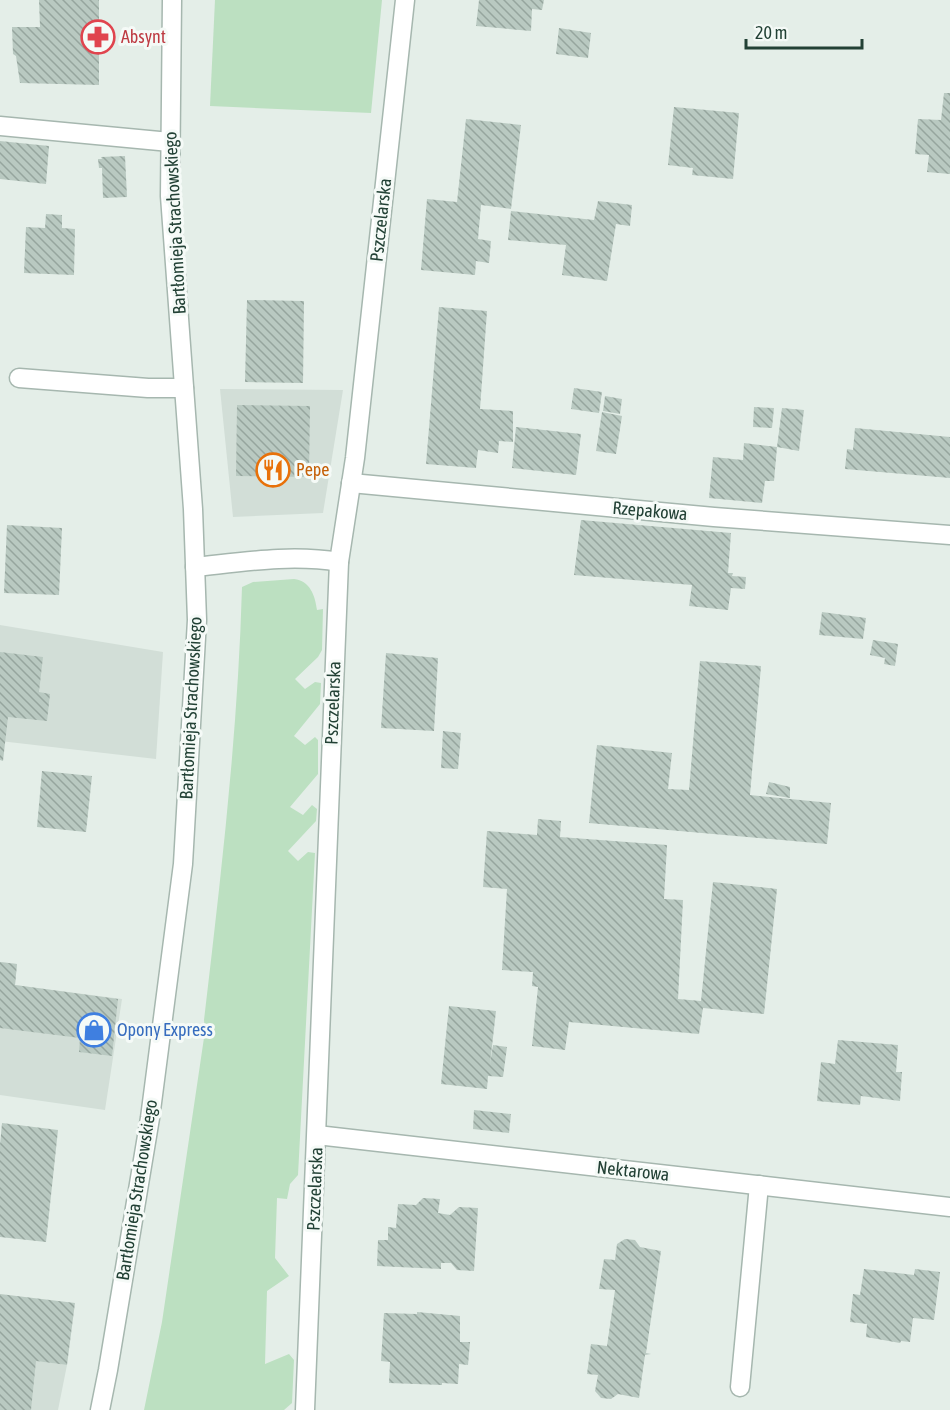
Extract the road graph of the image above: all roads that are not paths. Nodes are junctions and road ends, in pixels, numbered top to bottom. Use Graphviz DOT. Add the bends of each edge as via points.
graph roads {
  1 [pos="172,0"];
  2 [pos="405,0"];
  3 [pos="0,126"];
  4 [pos="170,142"];
  5 [pos="19,378"];
  6 [pos="184,388"];
  7 [pos="351,483"];
  8 [pos="950,534"];
  9 [pos="339,562"];
  10 [pos="195,567"];
  11 [pos="317,1136"];
  12 [pos="759,1185"];
  13 [pos="950,1207"];
  14 [pos="740,1387"];
  15 [pos="100,1410"];
  16 [pos="305,1410"];
  1 -- 4 [label="street, Bartłomieja Strachowskiego"];
  2 -- 7 [label="street, Pszczelarska"];
  3 -- 4 [label="street"];
  4 -- 6 [label="street, Bartłomieja Strachowskiego" via="170,196"];
  5 -- 6 [label="street"];
  6 -- 10 [label="street, Bartłomieja Strachowskiego"];
  7 -- 8 [label="street, Rzepakowa" via="714,517"];
  7 -- 9 [label="street, Pszczelarska"];
  9 -- 10 [label="street" via="312,558"];
  9 -- 11 [label="street, Pszczelarska"];
  10 -- 15 [label="street, Bartłomieja Strachowskiego" via="197,620 183,864 150,1118"];
  11 -- 12 [label="street, Nektarowa"];
  11 -- 16 [label="street, Pszczelarska"];
  12 -- 13 [label="street, Nektarowa"];
  12 -- 14 [label="street"];
}
